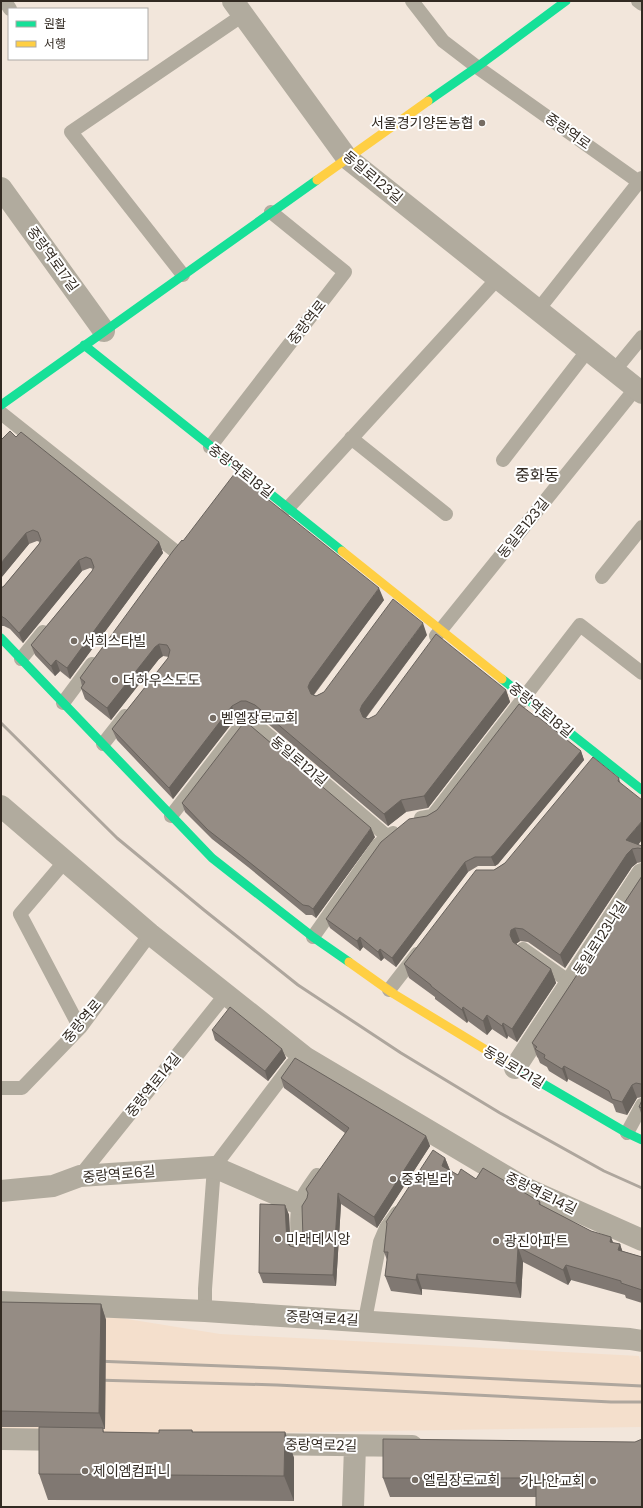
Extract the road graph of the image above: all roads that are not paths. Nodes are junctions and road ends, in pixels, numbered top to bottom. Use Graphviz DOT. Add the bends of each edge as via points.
graph roads {
  1 [pos="412,1"];
  2 [pos="566,1"];
  3 [pos="638,1"];
  4 [pos="642,4"];
  5 [pos="238,8"];
  6 [pos="477,67"];
  7 [pos="347,158"];
  8 [pos="640,180"];
  9 [pos="1,188"];
  10 [pos="271,212"];
  11 [pos="183,275"];
  12 [pos="498,278"];
  13 [pos="538,310"];
  14 [pos="104,331"];
  15 [pos="642,337"];
  16 [pos="84,345"];
  17 [pos="588,350"];
  18 [pos="614,370"];
  19 [pos="639,390"];
  20 [pos="1,405"];
  21 [pos="1,413"];
  22 [pos="351,438"];
  23 [pos="210,447"];
  24 [pos="504,460"];
  25 [pos="240,470"];
  26 [pos="230,483"];
  27 [pos="288,508"];
  28 [pos="446,514"];
  29 [pos="642,527"];
  30 [pos="185,539"];
  31 [pos="175,551"];
  32 [pos="166,564"];
  33 [pos="602,577"];
  34 [pos="397,596"];
  35 [pos="388,608"];
  36 [pos="50,624"];
  37 [pos="441,630"];
  38 [pos="1,638"];
  39 [pos="427,648"];
  40 [pos="100,652"];
  41 [pos="21,659"];
  42 [pos="642,673"];
  43 [pos="524,697"];
  44 [pos="63,703"];
  45 [pos="132,707"];
  46 [pos="103,744"];
  47 [pos="599,756"];
  48 [pos="589,768"];
  49 [pos="642,790"];
  50 [pos="1,806"];
  51 [pos="171,816"];
  52 [pos="388,837"];
  53 [pos="65,861"];
  54 [pos="642,874"];
  55 [pos="150,934"];
  56 [pos="313,937"];
  57 [pos="423,946"];
  58 [pos="523,949"];
  59 [pos="571,983"];
  60 [pos="389,990"];
  61 [pos="226,994"];
  62 [pos="80,1028"];
  63 [pos="300,1053"];
  64 [pos="515,1068"];
  65 [pos="1,1088"];
  66 [pos="642,1105"];
  67 [pos="627,1133"];
  68 [pos="642,1140"];
  69 [pos="214,1167"];
  70 [pos="322,1168"];
  71 [pos="80,1176"];
  72 [pos="1,1191"];
  73 [pos="403,1203"];
  74 [pos="299,1204"];
  75 [pos="642,1240"];
  76 [pos="298,1248"];
  77 [pos="1,1302"];
  78 [pos="205,1311"];
  79 [pos="365,1320"];
  80 [pos="642,1341"];
  81 [pos="1,1439"];
  82 [pos="88,1441"];
  83 [pos="237,1444"];
  84 [pos="356,1446"];
  85 [pos="435,1447"];
  86 [pos="354,1507"];
  1 -- 6 [label="lane, 중랑역로" via="443,41"];
  2 -- 6 [label="street"];
  3 -- 4 [label="lane"];
  5 -- 7 [label="street, 동일로123길"];
  5 -- 11 [label="lane, 동일로123길" via="71,132"];
  6 -- 7 [label="street"];
  6 -- 8 [label="lane, 중랑역로"];
  7 -- 10 [label="street"];
  7 -- 12 [label="street, 동일로123길"];
  8 -- 13 [label="lane"];
  9 -- 14 [label="street, 중랑역로17길"];
  10 -- 11 [label="street"];
  10 -- 23 [label="lane, 중랑역로" via="345,272"];
  11 -- 14 [label="street"];
  12 -- 13 [label="street, 동일로123길"];
  12 -- 22 [label="lane"];
  13 -- 17 [label="street, 동일로123길"];
  14 -- 16 [label="street"];
  15 -- 18 [label="lane"];
  16 -- 20 [label="street"];
  16 -- 23 [label="street, 중랑역로18길"];
  17 -- 18 [label="street, 동일로123길"];
  17 -- 24 [label="lane"];
  18 -- 19 [label="street, 동일로123길"];
  19 -- 37 [label="lane, 동일로123길"];
  21 -- 31 [label="lane"];
  22 -- 27 [label="lane"];
  22 -- 28 [label="lane"];
  23 -- 25 [label="street, 중랑역로18길"];
  25 -- 26 [label="lane"];
  25 -- 27 [label="street, 중랑역로18길"];
  27 -- 34 [label="street, 중랑역로18길"];
  29 -- 33 [label="lane"];
  30 -- 31 [label="lane"];
  31 -- 32 [label="lane"];
  34 -- 35 [label="lane"];
  34 -- 37 [label="street, 중랑역로18길"];
  36 -- 41 [label="lane"];
  37 -- 39 [label="lane"];
  37 -- 43 [label="street, 중랑역로18길"];
  38 -- 41 [label="street, 동일로121길"];
  40 -- 44 [label="lane"];
  41 -- 44 [label="street, 동일로121길"];
  42 -- 43 [label="lane" via="580,625"];
  43 -- 47 [label="street, 중랑역로18길"];
  43 -- 52 [label="lane" via="434,814 405,822"];
  44 -- 46 [label="street, 동일로121길"];
  45 -- 46 [label="lane"];
  46 -- 51 [label="street, 동일로121길"];
  47 -- 48 [label="lane"];
  47 -- 49 [label="street, 중랑역로18길"];
  50 -- 53 [label="street, 중랑역로14길"];
  51 -- 52 [label="lane, 동일로121길" via="243,723 248,722 254,723"];
  51 -- 56 [label="street, 동일로121길" via="212,858"];
  52 -- 56 [label="lane" via="378,845"];
  53 -- 55 [label="street, 중랑역로14길"];
  53 -- 62 [label="lane" via="20,914"];
  54 -- 59 [label="street, 동일로123나길"];
  55 -- 61 [label="street, 중랑역로14길"];
  55 -- 62 [label="lane, 중랑역로"];
  56 -- 60 [label="street, 동일로121길"];
  57 -- 60 [label="lane"];
  58 -- 59 [label="lane, 동일로123나길"];
  59 -- 64 [label="street, 동일로123나길"];
  60 -- 64 [label="street, 동일로121길"];
  61 -- 63 [label="street, 중랑역로14길"];
  61 -- 71 [label="lane, 중랑역로14길"];
  62 -- 65 [label="lane, 중랑역로" via="22,1088"];
  63 -- 69 [label="lane"];
  63 -- 75 [label="street, 중랑역로14길" via="440,1146 525,1188"];
  64 -- 67 [label="street, 동일로121길"];
  66 -- 67 [label="lane"];
  67 -- 68 [label="street, 동일로121길"];
  69 -- 71 [label="street, 중랑역로6길"];
  69 -- 74 [label="street, 중랑역로6길"];
  69 -- 78 [label="lane"];
  70 -- 74 [label="lane"];
  71 -- 72 [label="street, 중랑역로6길" via="53,1186"];
  73 -- 79 [label="lane" via="382,1236"];
  74 -- 76 [label="lane"];
  77 -- 78 [label="street, 중랑역로4길"];
  78 -- 79 [label="street, 중랑역로4길"];
  79 -- 80 [label="street, 중랑역로4길"];
  81 -- 82 [label="street"];
  83 -- 84 [label="street, 중랑역로2길"];
  84 -- 85 [label="street, 중랑역로2길"];
  84 -- 86 [label="street"];
}
